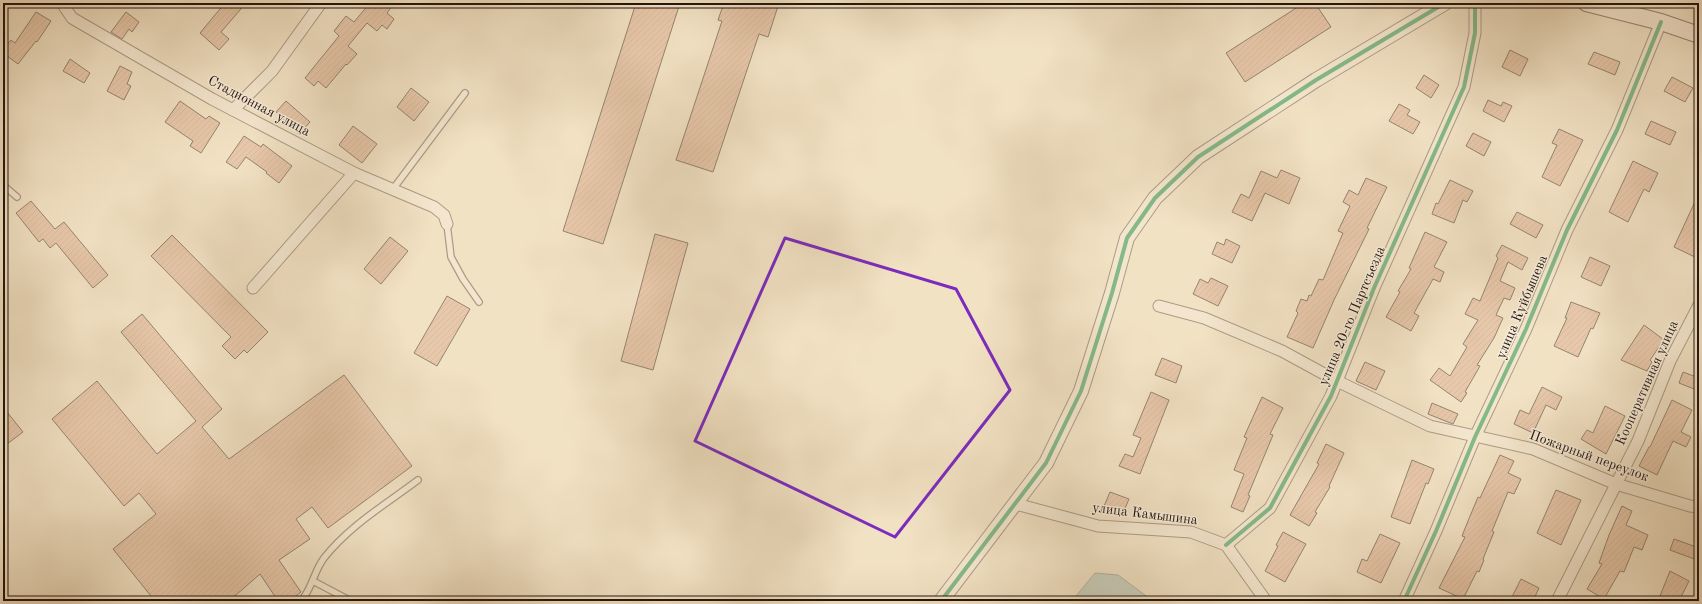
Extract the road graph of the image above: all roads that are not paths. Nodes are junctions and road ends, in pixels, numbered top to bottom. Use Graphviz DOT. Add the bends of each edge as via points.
graph roads {
  1 [pos="62,3"];
  2 [pos="321,3"];
  3 [pos="1445,3"];
  4 [pos="1475,3"];
  5 [pos="1586,3"];
  6 [pos="1661,22"];
  7 [pos="1699,35"];
  8 [pos="466,93"];
  9 [pos="233,110"];
  10 [pos="354,173"];
  11 [pos="3,185"];
  12 [pos="393,189"];
  13 [pos="17,197"];
  14 [pos="447,224"];
  15 [pos="253,288"];
  16 [pos="479,302"];
  17 [pos="1699,305"];
  18 [pos="1158,306"];
  19 [pos="1336,381"];
  20 [pos="1475,437"];
  21 [pos="418,480"];
  22 [pos="1616,484"];
  23 [pos="1016,504"];
  24 [pos="1699,506"];
  25 [pos="1226,545"];
  26 [pos="313,581"];
  27 [pos="301,601"];
  28 [pos="351,601"];
  29 [pos="941,601"];
  30 [pos="1266,601"];
  31 [pos="1404,601"];
  32 [pos="1557,601"];
  1 -- 9 [label="street, Стадионная улица" via="72,18"];
  2 -- 9 [label="street" via="272,71"];
  3 -- 23 [label="street" via="1316,80 1198,157 1155,198 1127,238 1080,391 1046,463"];
  4 -- 19 [label="street, улица 20-го Партсъезда" via="1475,33 1464,87 1374,288"];
  5 -- 6 [label="main road"];
  6 -- 7 [label="main road"];
  6 -- 20 [label="street, улица Куйбышева" via="1617,130 1567,230 1526,329"];
  8 -- 12 [label="lane"];
  9 -- 10 [label="street, Стадионная улица"];
  10 -- 12 [label="street, Стадионная улица"];
  10 -- 15 [label="street"];
  11 -- 13 [label="lane"];
  12 -- 14 [label="street, Стадионная улица" via="434,207 444,216"];
  14 -- 16 [label="lane" via="452,257"];
  17 -- 22 [label="street, Кооперативная улица" via="1670,361 1638,441"];
  18 -- 19 [label="street, Пожарный переулок" via="1204,318 1282,351"];
  19 -- 20 [label="street, Пожарный переулок" via="1430,426"];
  19 -- 25 [label="street, улица 20-го Партсъезда" via="1331,396 1270,508"];
  20 -- 22 [label="street, Пожарный переулок" via="1533,448"];
  20 -- 31 [label="street, улица Куйбышева"];
  21 -- 26 [label="lane" via="341,539 323,560"];
  22 -- 24 [label="street, Пожарный переулок" via="1690,506"];
  22 -- 32 [label="street, Кооперативная улица"];
  23 -- 25 [label="street, улица Камышина" via="1098,526 1191,532"];
  23 -- 29 [label="street"];
  25 -- 30 [label="street"];
  26 -- 27 [label="lane"];
  26 -- 28 [label="lane"];
}
